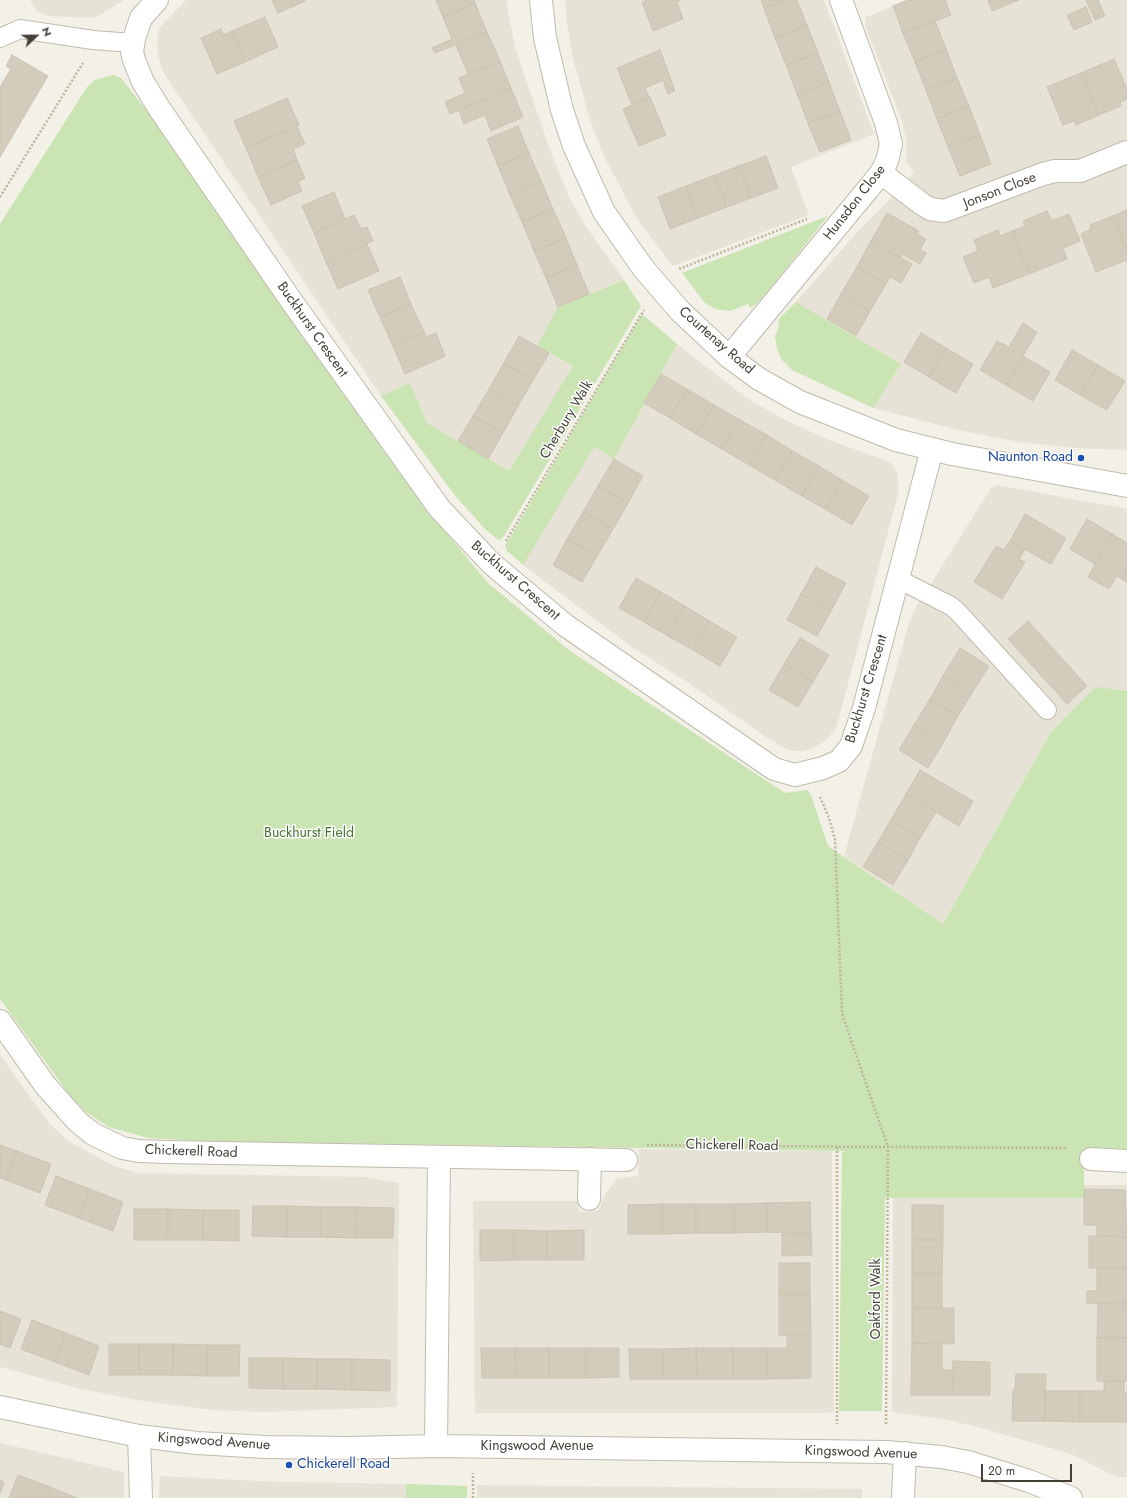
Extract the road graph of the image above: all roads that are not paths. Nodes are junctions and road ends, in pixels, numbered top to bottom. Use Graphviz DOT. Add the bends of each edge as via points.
graph roads {
  1 [pos="157,0"];
  2 [pos="541,0"];
  3 [pos="841,0"];
  4 [pos="0,38"];
  5 [pos="133,42"];
  6 [pos="1127,152"];
  7 [pos="881,173"];
  8 [pos="729,357"];
  9 [pos="932,450"];
  10 [pos="1127,486"];
  11 [pos="898,579"];
  12 [pos="1046,710"];
  13 [pos="0,1021"];
  14 [pos="1083,1154"];
  15 [pos="439,1158"];
  16 [pos="590,1160"];
  17 [pos="626,1160"];
  18 [pos="1127,1161"];
  19 [pos="589,1199"];
  20 [pos="0,1407"];
  21 [pos="139,1436"];
  22 [pos="436,1446"];
  23 [pos="895,1453"];
  24 [pos="141,1498"];
  25 [pos="903,1498"];
  26 [pos="1071,1498"];
  1 -- 5 [label="street, Buckhurst Crescent" via="141,18"];
  2 -- 8 [label="street, Courtenay Road" via="552,72 574,146 611,225 680,311"];
  3 -- 7 [label="street, Hunsdon Close" via="890,134 889,153"];
  4 -- 5 [label="lane" via="20,29 93,40"];
  5 -- 11 [label="street, Buckhurst Crescent" via="132,52 137,70 150,94 424,489 458,530 492,564 587,642 774,769 790,774 808,773 833,765 846,753 855,737"];
  6 -- 7 [label="street, Jonson Close" via="1080,171 1055,171 1043,174 944,211 930,209"];
  7 -- 8 [label="street, Hunsdon Close"];
  8 -- 9 [label="street, Courtenay Road" via="759,379 800,402 883,436"];
  9 -- 10 [label="street, Courtenay Road"];
  9 -- 11 [label="street, Buckhurst Crescent"];
  11 -- 12 [label="lane" via="958,612"];
  13 -- 15 [label="street, Chickerell Road" via="45,1085 72,1116 93,1134 122,1148 166,1152"];
  14 -- 18 [label="street"];
  15 -- 16 [label="street, Chickerell Road"];
  15 -- 22 [label="street"];
  16 -- 17 [label="street, Chickerell Road"];
  16 -- 19 [label="street"];
  20 -- 21 [label="street, Kingswood Avenue"];
  21 -- 22 [label="street, Kingswood Avenue" via="197,1443 265,1446"];
  21 -- 24 [label="street"];
  22 -- 23 [label="street, Kingswood Avenue"];
  23 -- 25 [label="street"];
  23 -- 26 [label="street, Kingswood Avenue" via="968,1462 1029,1481"];
}
